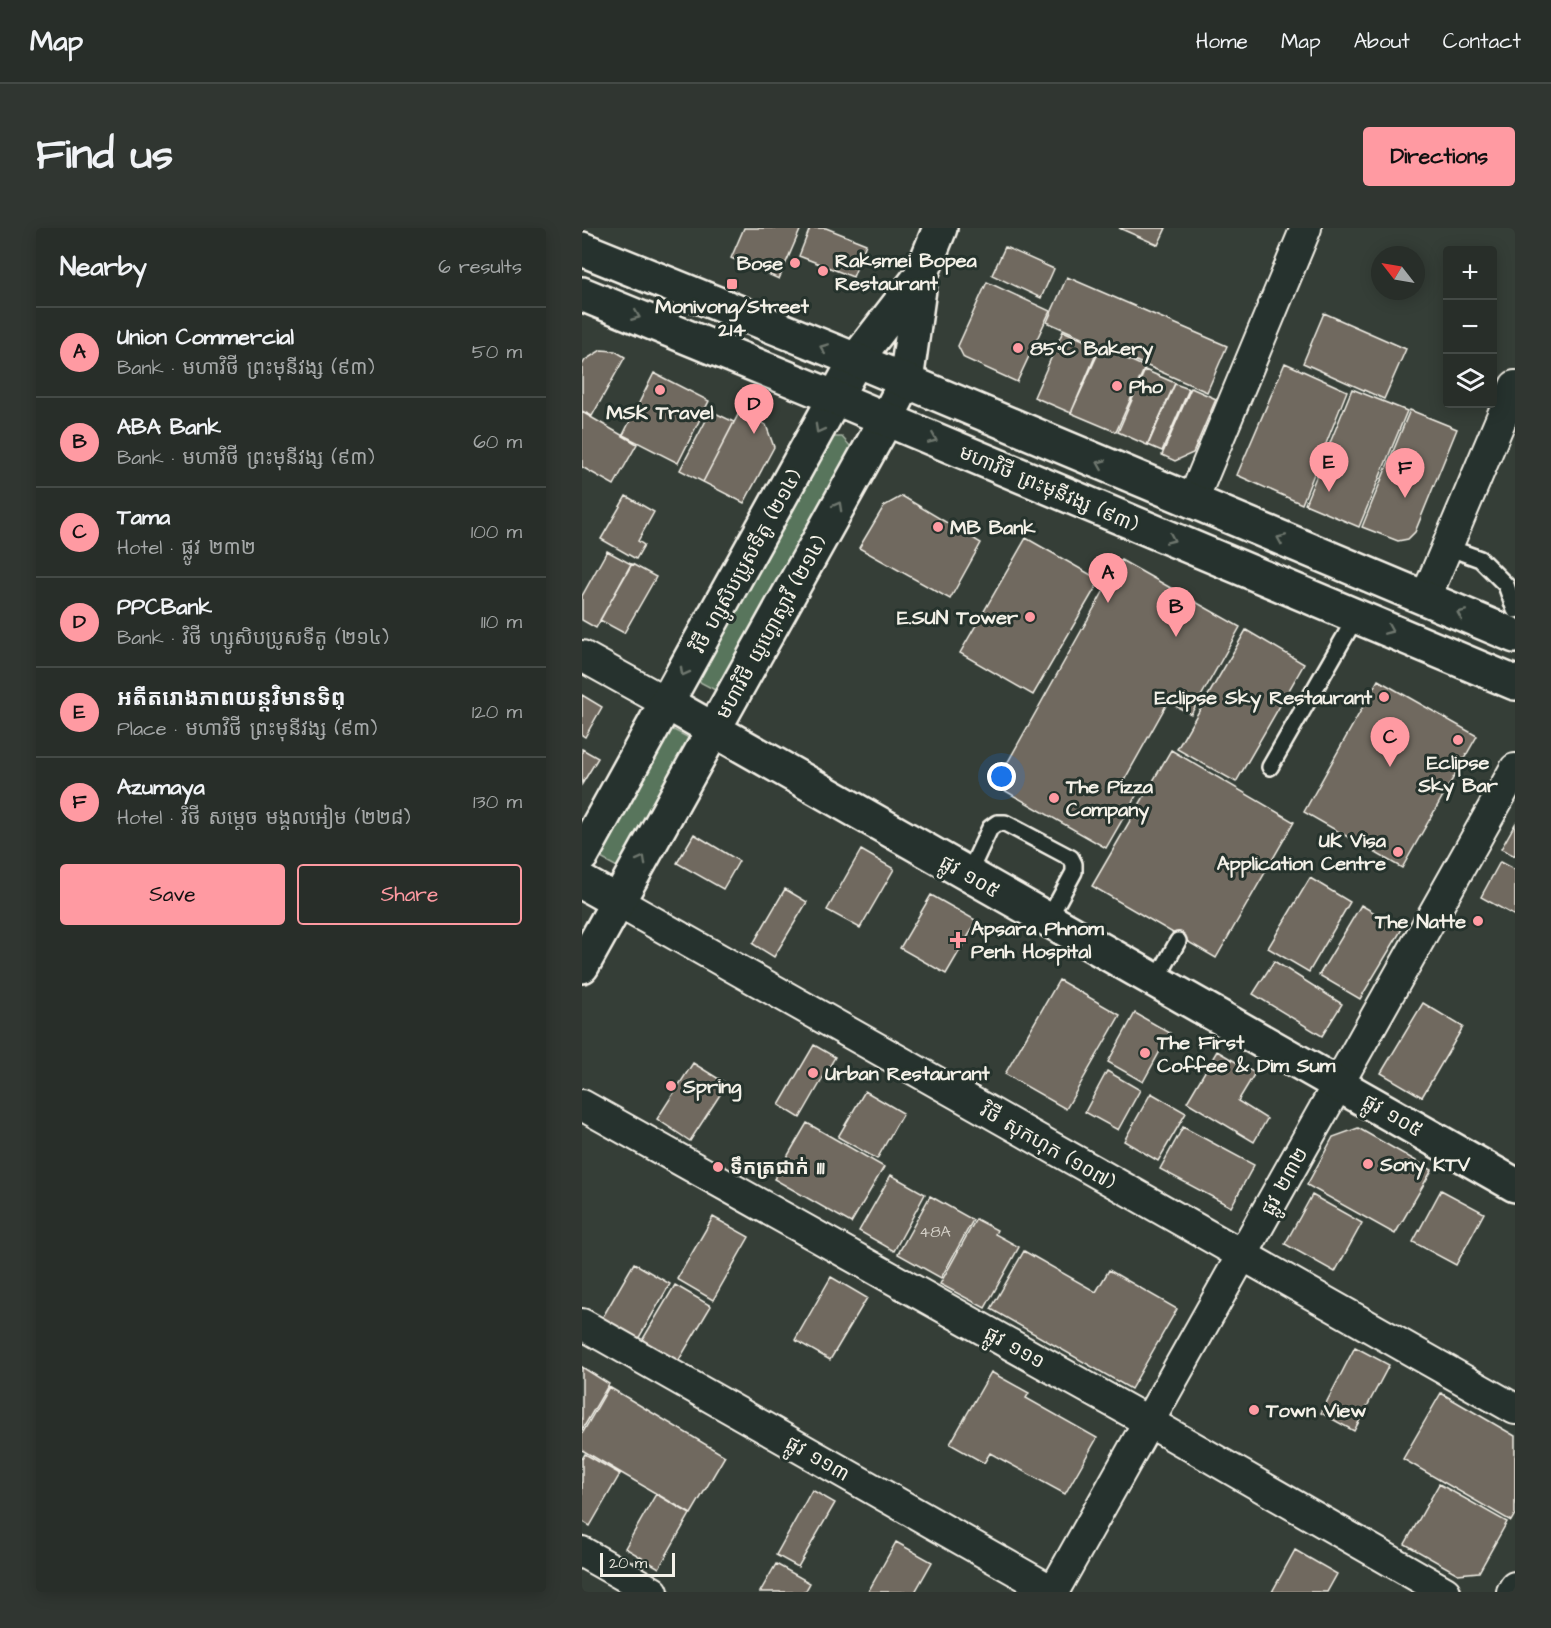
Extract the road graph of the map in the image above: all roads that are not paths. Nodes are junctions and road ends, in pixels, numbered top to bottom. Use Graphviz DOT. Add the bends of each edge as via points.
graph roads {
  1 [pos="584,228"];
  2 [pos="940,228"];
  3 [pos="1306,228"];
  4 [pos="582,233"];
  5 [pos="582,249"];
  6 [pos="921,275"];
  7 [pos="585,302"];
  8 [pos="856,360"];
  9 [pos="906,381"];
  10 [pos="1515,386"];
  11 [pos="836,398"];
  12 [pos="886,420"];
  13 [pos="1192,502"];
  14 [pos="1447,547"];
  15 [pos="1425,599"];
  16 [pos="1515,610"];
  17 [pos="1356,616"];
  18 [pos="1515,636"];
  19 [pos="582,656"];
  20 [pos="1515,683"];
  21 [pos="667,703"];
  22 [pos="713,730"];
  23 [pos="1270,767"];
  24 [pos="1515,769"];
  25 [pos="582,855"];
  26 [pos="968,874"];
  27 [pos="582,882"];
  28 [pos="618,902"];
  29 [pos="1047,920"];
  30 [pos="1178,941"];
  31 [pos="582,966"];
  32 [pos="1156,981"];
  33 [pos="1338,1084"];
  34 [pos="582,1105"];
  35 [pos="1515,1185"];
  36 [pos="1242,1256"];
  37 [pos="582,1324"];
  38 [pos="1515,1409"];
  39 [pos="1149,1422"];
  40 [pos="582,1552"];
  41 [pos="1515,1587"];
  42 [pos="653,1592"];
  43 [pos="1054,1592"];
  44 [pos="1445,1592"];
  45 [pos="1512,1592"];
  1 -- 4 [label="street"];
  2 -- 6 [label="main road"];
  3 -- 13 [label="street"];
  8 -- 5 [label="main road, one-way"];
  6 -- 8 [label="main road, វិថី ហ្សូសិបប្រូសទីតូ (២១៤)"];
  6 -- 9 [label="main road, មហាវិថី យូហ្គោស្លាវី (២១៤)"];
  7 -- 11 [label="main road, មហាវិថី ព្រះមុនីវង្ស (៩៣), one-way"];
  8 -- 9 [label="main road"];
  8 -- 11 [label="main road, វិថី ហ្សូសិបប្រូសទីតូ (២១៤)"];
  9 -- 12 [label="main road, មហាវិថី យូហ្គោស្លាវី (២១៤)"];
  13 -- 9 [label="main road, one-way"];
  10 -- 14 [label="street"];
  11 -- 12 [label="main road, មហាវិថី ព្រះមុនីវង្ស (៩៣)"];
  11 -- 21 [label="main road, វិថី ហ្សូសិបប្រូសទីតូ (២១៤), one-way"];
  12 -- 17 [label="main road, មហាវិថី ព្រះមុនីវង្ស (៩៣), one-way"];
  22 -- 12 [label="main road, មហាវិថី យូហ្គោស្លាវី (២១៤), one-way"];
  15 -- 13 [label="main road, one-way"];
  14 -- 15 [label="street"];
  14 -- 16 [label="lane" via="1480,559 1506,585"];
  18 -- 15 [label="main road, one-way"];
  17 -- 20 [label="main road, មហាវិថី ព្រះមុនីវង្ស (៩៣), one-way"];
  17 -- 23 [label="lane"];
  19 -- 21 [label="street, ផ្លូវ ១០៥"];
  21 -- 22 [label="main road, ផ្លូវ ១០៥"];
  21 -- 25 [label="main road, វិថី ហ្សូសិបប្រូសទីតូ (២១៤)"];
  22 -- 26 [label="main road, ផ្លូវ ១០៥"];
  28 -- 22 [label="main road, មហាវិថី យូហ្គោស្លាវី (២១៤), one-way"];
  24 -- 33 [label="street, ផ្លូវ ២៣២"];
  26 -- 29 [label="main road, ផ្លូវ ១០៥"];
  26 -- 29 [label="lane" via="990,828 997,824 1005,823 1071,858 1074,872"];
  27 -- 28 [label="main road, វិថី សុកហុក (១០៧)"];
  28 -- 31 [label="main road, មហាវិថី យូហ្គោស្លាវី (២១៤)"];
  28 -- 36 [label="street, វិថី សុកហុក (១០៧)"];
  29 -- 32 [label="main road, ផ្លូវ ១០៥"];
  30 -- 32 [label="lane"];
  32 -- 33 [label="main road, ផ្លូវ ១០៥"];
  33 -- 35 [label="main road, ផ្លូវ ១០៥"];
  33 -- 36 [label="street, ផ្លូវ ២៣២"];
  34 -- 39 [label="street, ផ្លូវ ១១១"];
  36 -- 38 [label="street, វិថី សុកហុក (១០៧)"];
  36 -- 39 [label="street, ផ្លូវ ២៣២"];
  37 -- 43 [label="street, ផ្លូវ ១១៣"];
  39 -- 43 [label="street, ផ្លូវ ២៣២"];
  39 -- 44 [label="street, ផ្លូវ ១១១"];
  40 -- 42 [label="street"];
  41 -- 45 [label="street"];
}
